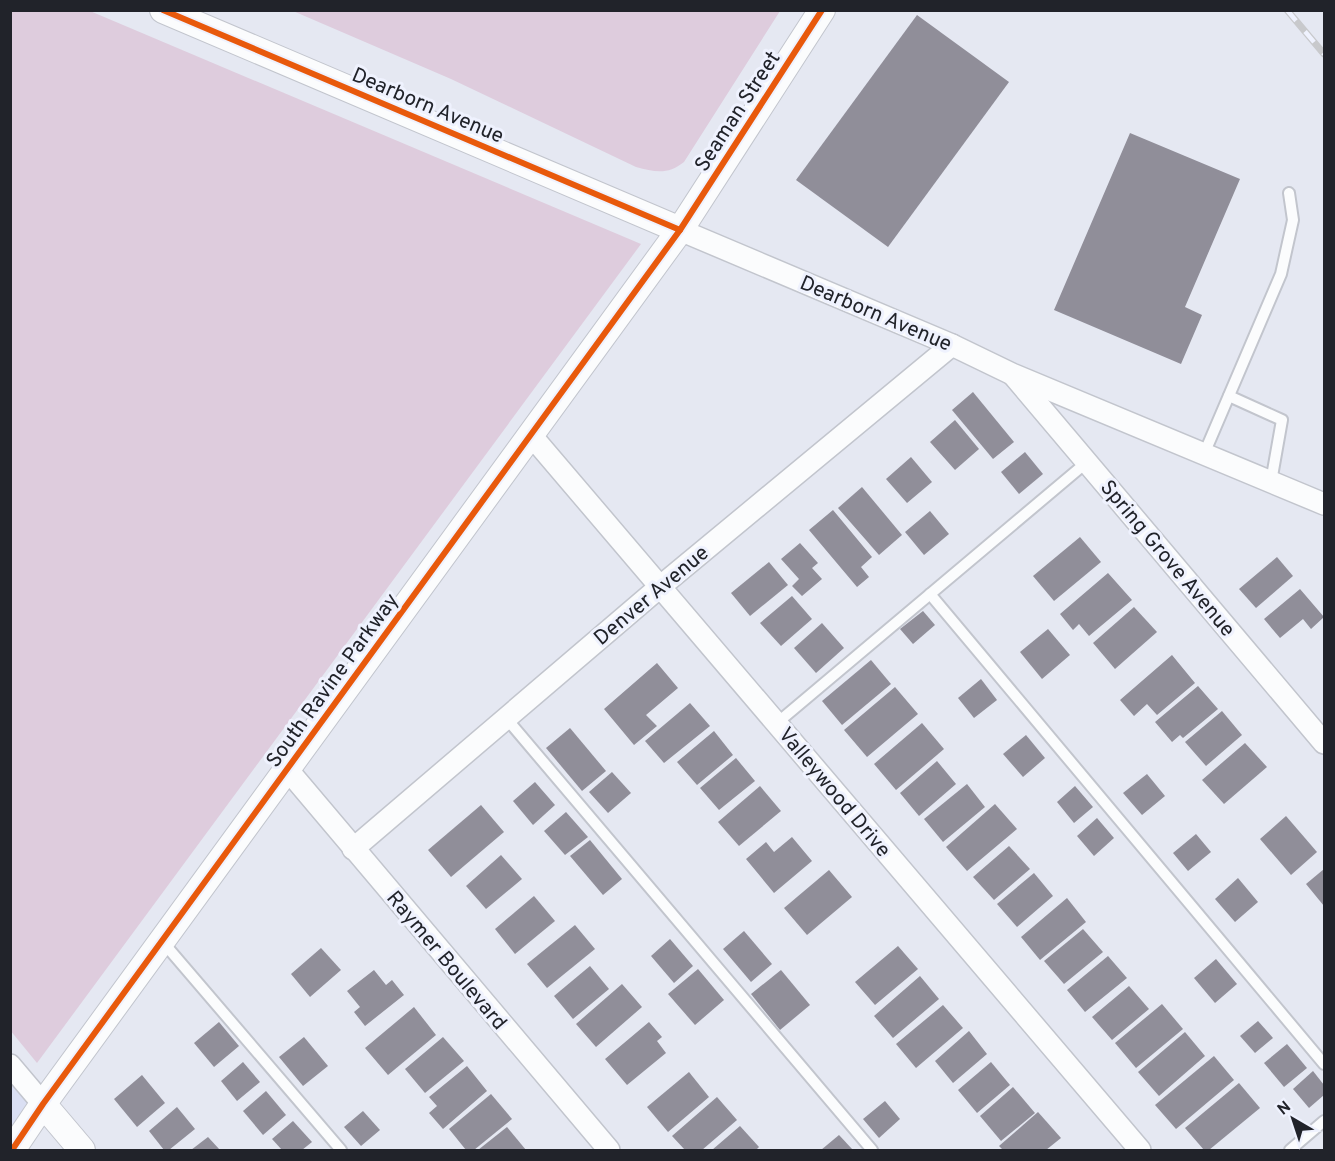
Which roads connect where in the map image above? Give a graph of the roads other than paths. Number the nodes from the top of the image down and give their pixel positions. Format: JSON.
{"nodes":[{"id":1,"x":163,"y":10,"type":"edge"},
{"id":2,"x":822,"y":10,"type":"edge"},
{"id":3,"x":1288,"y":194,"type":"dead end"},
{"id":4,"x":680,"y":230,"type":"junction"},
{"id":5,"x":952,"y":345,"type":"junction"},
{"id":6,"x":1012,"y":374,"type":"junction"},
{"id":7,"x":1228,"y":396,"type":"junction"},
{"id":8,"x":530,"y":434,"type":"junction"},
{"id":9,"x":1204,"y":454,"type":"junction"},
{"id":10,"x":1087,"y":462,"type":"junction"},
{"id":11,"x":1271,"y":482,"type":"junction"},
{"id":12,"x":1324,"y":504,"type":"edge"},
{"id":13,"x":660,"y":586,"type":"junction"},
{"id":14,"x":930,"y":594,"type":"junction"},
{"id":15,"x":506,"y":718,"type":"junction"},
{"id":16,"x":777,"y":723,"type":"junction"},
{"id":17,"x":1324,"y":743,"type":"edge"},
{"id":18,"x":287,"y":769,"type":"junction"},
{"id":19,"x":353,"y":849,"type":"junction"},
{"id":20,"x":162,"y":941,"type":"junction"},
{"id":21,"x":1324,"y":1064,"type":"edge"},
{"id":22,"x":10,"y":1065,"type":"edge"},
{"id":23,"x":43,"y":1104,"type":"junction"},
{"id":24,"x":1324,"y":1121,"type":"edge"},
{"id":25,"x":12,"y":1150,"type":"edge"},
{"id":26,"x":82,"y":1150,"type":"edge"},
{"id":27,"x":341,"y":1150,"type":"edge"},
{"id":28,"x":609,"y":1150,"type":"edge"},
{"id":29,"x":872,"y":1150,"type":"edge"},
{"id":30,"x":1140,"y":1150,"type":"edge"},
{"id":31,"x":1290,"y":1150,"type":"edge"}],
"edges":[{"from":1,"to":4,"type":"street","name":"Dearborn Avenue"},
{"from":2,"to":4,"type":"street","name":"Seaman Street"},
{"from":3,"to":7,"type":"lane"},
{"from":4,"to":5,"type":"street","name":"Dearborn Avenue"},
{"from":4,"to":8,"type":"street","name":"South Ravine Parkway"},
{"from":5,"to":6,"type":"street","name":"Dearborn Avenue"},
{"from":5,"to":13,"type":"street","name":"Denver Avenue"},
{"from":6,"to":9,"type":"street","name":"Dearborn Avenue"},
{"from":6,"to":10,"type":"street","name":"Spring Grove Avenue"},
{"from":7,"to":9,"type":"lane"},
{"from":7,"to":11,"type":"lane"},
{"from":8,"to":13,"type":"street","name":"Valleywood Drive"},
{"from":8,"to":18,"type":"street","name":"South Ravine Parkway"},
{"from":9,"to":11,"type":"street","name":"Dearborn Avenue"},
{"from":10,"to":14,"type":"lane"},
{"from":10,"to":17,"type":"street","name":"Spring Grove Avenue"},
{"from":11,"to":12,"type":"street","name":"Dearborn Avenue"},
{"from":13,"to":15,"type":"street","name":"Denver Avenue"},
{"from":13,"to":16,"type":"street","name":"Valleywood Drive"},
{"from":14,"to":16,"type":"lane"},
{"from":14,"to":21,"type":"lane"},
{"from":15,"to":19,"type":"street","name":"Denver Avenue"},
{"from":15,"to":29,"type":"lane"},
{"from":16,"to":30,"type":"street","name":"Valleywood Drive"},
{"from":18,"to":19,"type":"street","name":"Raymer Boulevard"},
{"from":18,"to":20,"type":"street","name":"South Ravine Parkway"},
{"from":19,"to":28,"type":"street","name":"Raymer Boulevard"},
{"from":20,"to":23,"type":"street","name":"South Ravine Parkway"},
{"from":20,"to":27,"type":"lane"},
{"from":22,"to":23,"type":"street"},
{"from":23,"to":25,"type":"street","name":"South Ravine Parkway"},
{"from":23,"to":26,"type":"street"},
{"from":24,"to":31,"type":"lane"}]}
